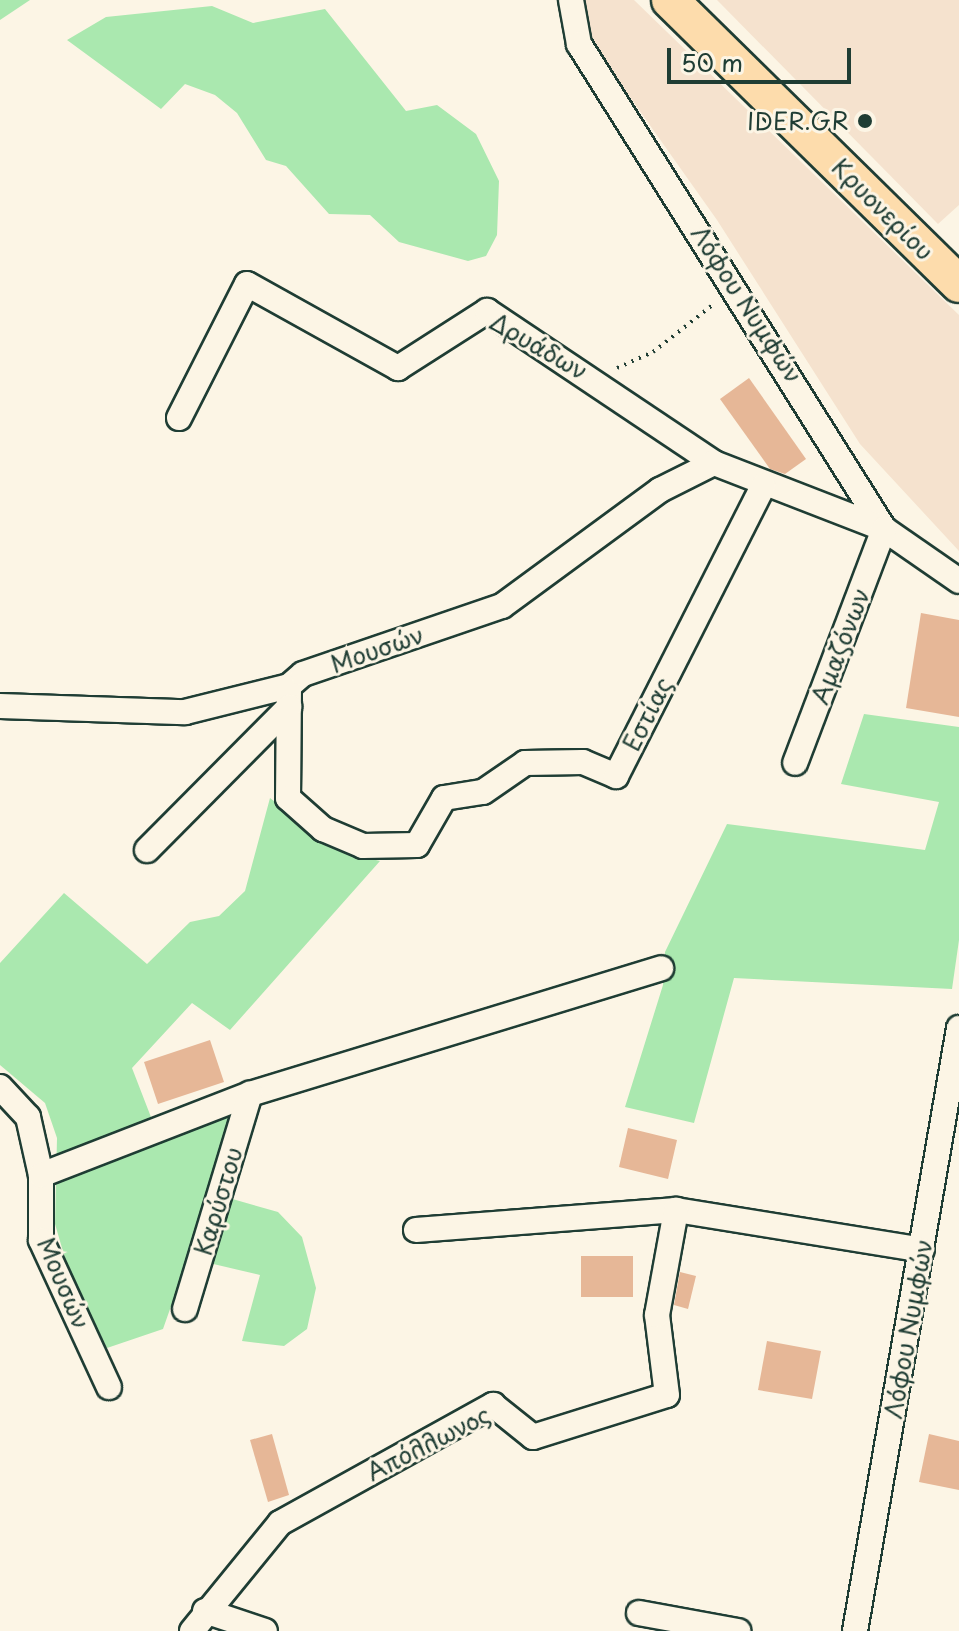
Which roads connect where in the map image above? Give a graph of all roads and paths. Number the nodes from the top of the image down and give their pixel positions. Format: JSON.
{"nodes":[{"id":1,"x":571,"y":0,"type":"edge"},
{"id":2,"x":670,"y":0,"type":"edge"},
{"id":3,"x":733,"y":283,"type":"junction"},
{"id":4,"x":959,"y":284,"type":"edge"},
{"id":5,"x":595,"y":379,"type":"junction"},
{"id":6,"x":179,"y":418,"type":"dead end"},
{"id":7,"x":714,"y":463,"type":"junction"},
{"id":8,"x":763,"y":486,"type":"junction"},
{"id":9,"x":884,"y":529,"type":"junction"},
{"id":10,"x":959,"y":581,"type":"edge"},
{"id":11,"x":289,"y":696,"type":"junction"},
{"id":12,"x":0,"y":706,"type":"edge"},
{"id":13,"x":795,"y":763,"type":"dead end"},
{"id":14,"x":147,"y":850,"type":"dead end"},
{"id":15,"x":661,"y":968,"type":"dead end"},
{"id":16,"x":959,"y":1028,"type":"edge"},
{"id":17,"x":0,"y":1087,"type":"edge"},
{"id":18,"x":250,"y":1094,"type":"junction"},
{"id":19,"x":41,"y":1175,"type":"junction"},
{"id":20,"x":676,"y":1210,"type":"junction"},
{"id":21,"x":416,"y":1230,"type":"dead end"},
{"id":22,"x":922,"y":1250,"type":"junction"},
{"id":23,"x":185,"y":1309,"type":"dead end"},
{"id":24,"x":109,"y":1387,"type":"dead end"},
{"id":25,"x":639,"y":1613,"type":"dead end"},
{"id":26,"x":198,"y":1621,"type":"edge"},
{"id":27,"x":265,"y":1631,"type":"edge"},
{"id":28,"x":738,"y":1631,"type":"edge"},
{"id":29,"x":855,"y":1631,"type":"edge"}],
"edges":[{"from":1,"to":3,"type":"street","name":"Λόφου Νυμφών"},
{"from":2,"to":4,"type":"main road","name":"Κρυονερίου"},
{"from":3,"to":5,"type":"path"},
{"from":3,"to":9,"type":"street","name":"Λόφου Νυμφών"},
{"from":5,"to":6,"type":"street","name":"Δρυάδων"},
{"from":5,"to":7,"type":"street","name":"Δρυάδων"},
{"from":7,"to":8,"type":"street","name":"Δρυάδων"},
{"from":7,"to":11,"type":"street","name":"Μουσών"},
{"from":8,"to":9,"type":"street","name":"Δρυάδων"},
{"from":8,"to":11,"type":"street","name":"Εστίας"},
{"from":9,"to":10,"type":"street","name":"Λόφου Νυμφών"},
{"from":9,"to":13,"type":"street","name":"Αμαζόνων"},
{"from":11,"to":12,"type":"street","name":"Μουσών"},
{"from":11,"to":14,"type":"street"},
{"from":15,"to":18,"type":"street"},
{"from":16,"to":22,"type":"street","name":"Λόφου Νυμφών"},
{"from":17,"to":19,"type":"street","name":"Μουσών"},
{"from":18,"to":19,"type":"street"},
{"from":18,"to":23,"type":"street","name":"Καρύστου"},
{"from":19,"to":24,"type":"street","name":"Μουσών"},
{"from":20,"to":21,"type":"street"},
{"from":20,"to":22,"type":"street"},
{"from":20,"to":26,"type":"street","name":"Απόλλωνος"},
{"from":22,"to":29,"type":"street","name":"Λόφου Νυμφών"},
{"from":25,"to":28,"type":"street"},
{"from":26,"to":27,"type":"street"}]}
